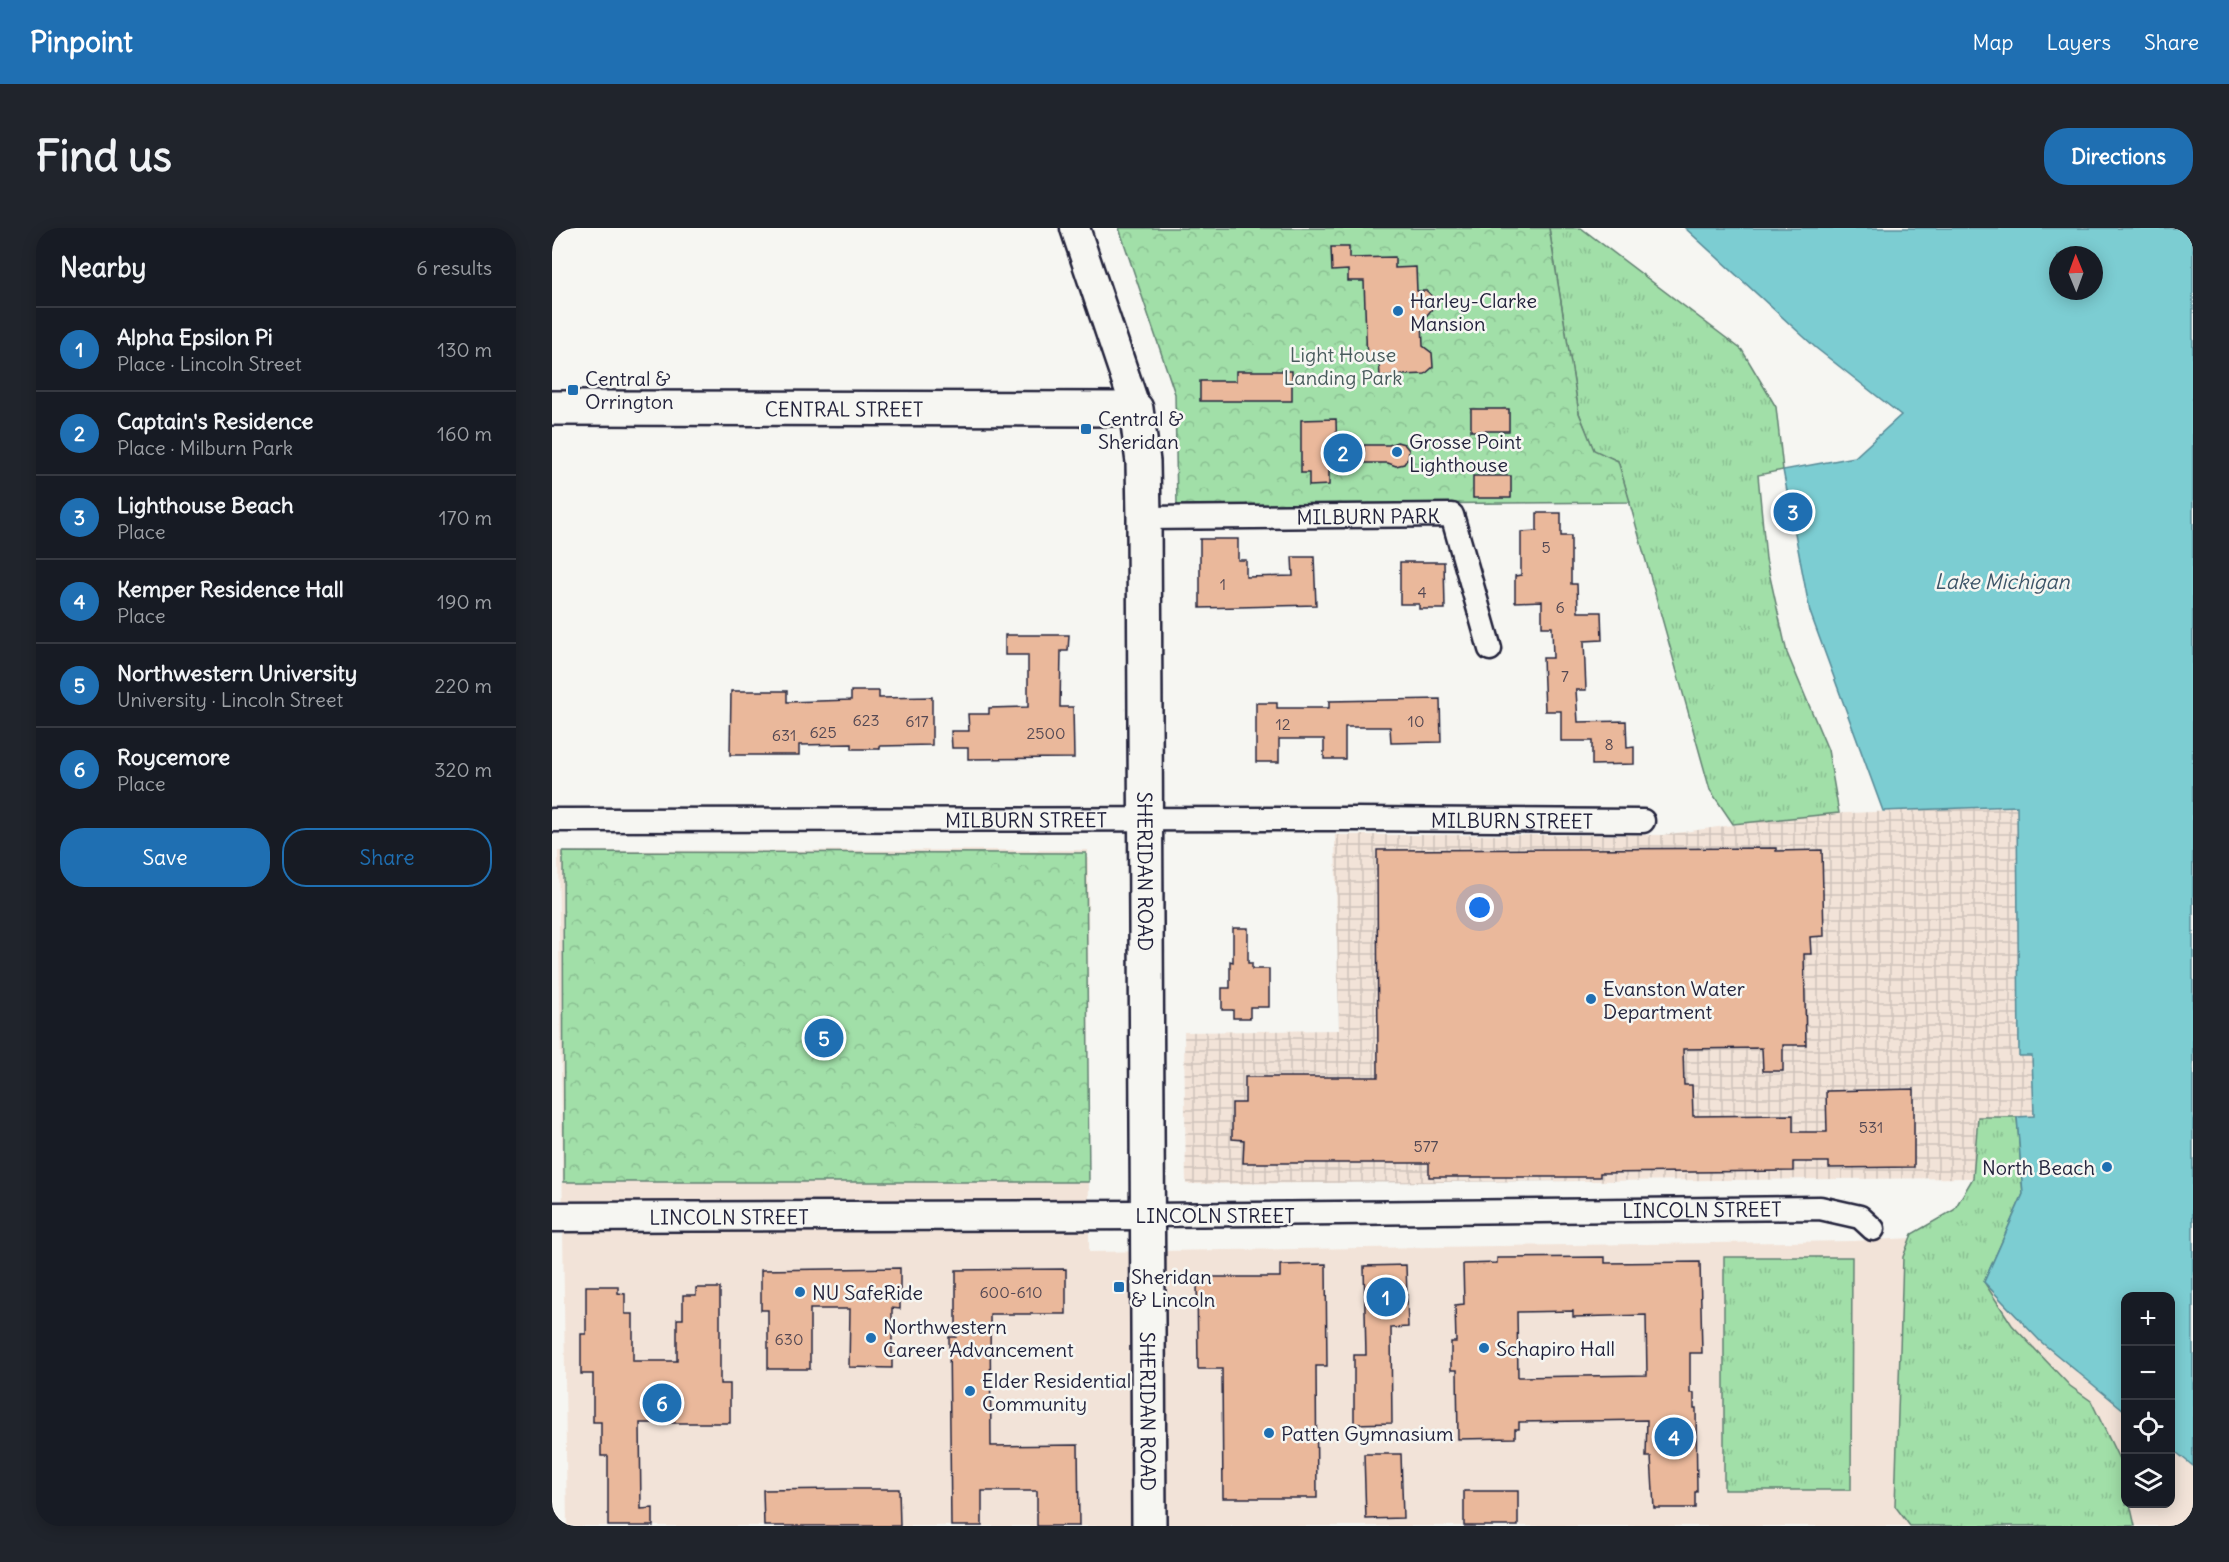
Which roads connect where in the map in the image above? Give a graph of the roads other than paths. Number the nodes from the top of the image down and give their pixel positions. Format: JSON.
{"nodes":[{"id":1,"x":1075,"y":228,"type":"edge"},
{"id":2,"x":552,"y":408,"type":"edge"},
{"id":3,"x":1136,"y":409,"type":"junction"},
{"id":4,"x":1144,"y":518,"type":"junction"},
{"id":5,"x":1490,"y":650,"type":"dead end"},
{"id":6,"x":1146,"y":819,"type":"junction"},
{"id":7,"x":552,"y":820,"type":"edge"},
{"id":8,"x":1642,"y":821,"type":"dead end"},
{"id":9,"x":1148,"y":1215,"type":"junction"},
{"id":10,"x":552,"y":1217,"type":"edge"},
{"id":11,"x":1873,"y":1229,"type":"dead end"},
{"id":12,"x":1149,"y":1526,"type":"edge"}],
"edges":[{"from":1,"to":3,"type":"street","name":"SHERIDAN ROAD"},
{"from":2,"to":3,"type":"main road","name":"CENTRAL STREET"},
{"from":3,"to":4,"type":"main road","name":"SHERIDAN ROAD"},
{"from":4,"to":5,"type":"street","name":"MILBURN PARK"},
{"from":4,"to":6,"type":"main road","name":"SHERIDAN ROAD"},
{"from":6,"to":7,"type":"street","name":"MILBURN STREET"},
{"from":6,"to":8,"type":"street","name":"MILBURN STREET"},
{"from":6,"to":9,"type":"main road","name":"SHERIDAN ROAD"},
{"from":9,"to":10,"type":"street","name":"LINCOLN STREET"},
{"from":9,"to":11,"type":"street","name":"LINCOLN STREET"},
{"from":9,"to":12,"type":"main road","name":"SHERIDAN ROAD"}]}
